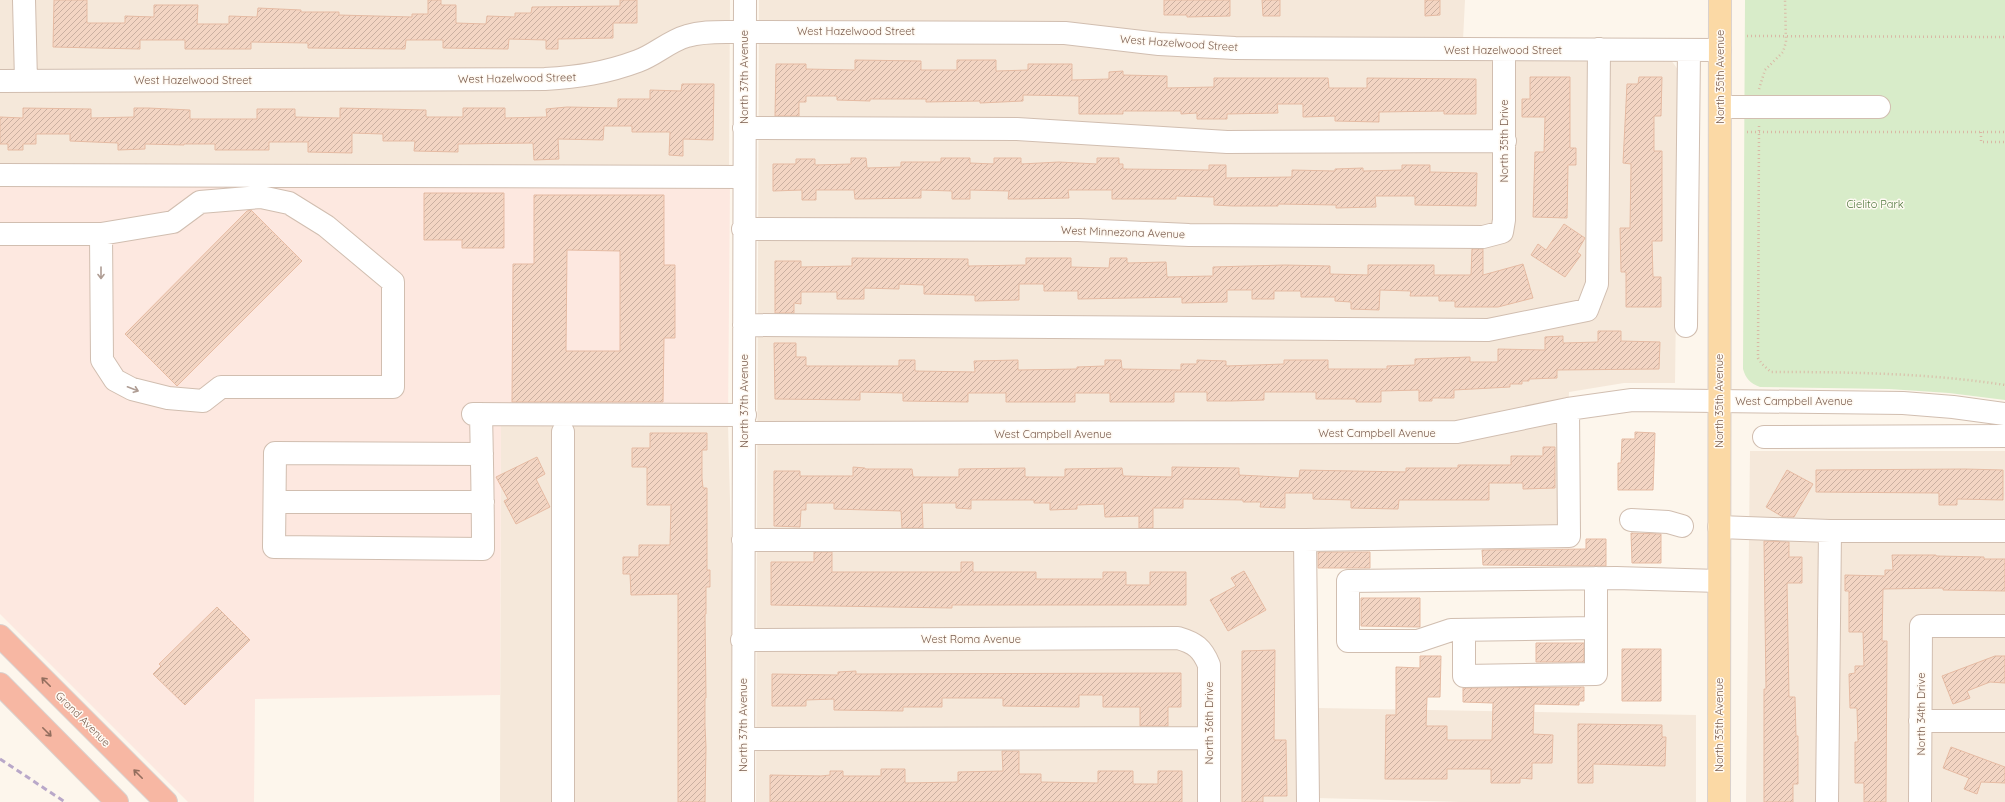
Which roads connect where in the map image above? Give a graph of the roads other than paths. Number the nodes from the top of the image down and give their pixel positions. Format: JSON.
{"nodes":[{"id":1,"x":24,"y":0,"type":"edge"},
{"id":2,"x":745,"y":0,"type":"edge"},
{"id":3,"x":1720,"y":0,"type":"edge"},
{"id":4,"x":745,"y":32,"type":"junction"},
{"id":5,"x":1504,"y":50,"type":"junction"},
{"id":6,"x":1599,"y":50,"type":"junction"},
{"id":7,"x":1689,"y":50,"type":"junction"},
{"id":8,"x":1720,"y":50,"type":"junction"},
{"id":9,"x":0,"y":81,"type":"edge"},
{"id":10,"x":26,"y":81,"type":"junction"},
{"id":11,"x":1720,"y":107,"type":"junction"},
{"id":12,"x":1879,"y":107,"type":"dead end"},
{"id":13,"x":744,"y":128,"type":"junction"},
{"id":14,"x":1505,"y":141,"type":"junction"},
{"id":15,"x":0,"y":175,"type":"edge"},
{"id":16,"x":744,"y":177,"type":"junction"},
{"id":17,"x":743,"y":230,"type":"junction"},
{"id":18,"x":1502,"y":232,"type":"joint"},
{"id":19,"x":0,"y":234,"type":"edge"},
{"id":20,"x":101,"y":234,"type":"junction"},
{"id":21,"x":744,"y":325,"type":"junction"},
{"id":22,"x":1686,"y":326,"type":"dead end"},
{"id":23,"x":1719,"y":401,"type":"junction"},
{"id":24,"x":1568,"y":409,"type":"junction"},
{"id":25,"x":2005,"y":414,"type":"edge"},
{"id":26,"x":745,"y":424,"type":"junction"},
{"id":27,"x":563,"y":432,"type":"dead end"},
{"id":28,"x":2005,"y":436,"type":"edge"},
{"id":29,"x":1764,"y":437,"type":"dead end"},
{"id":30,"x":482,"y":454,"type":"junction"},
{"id":31,"x":275,"y":502,"type":"junction"},
{"id":32,"x":483,"y":502,"type":"junction"},
{"id":33,"x":1631,"y":520,"type":"dead end"},
{"id":34,"x":1682,"y":526,"type":"dead end"},
{"id":35,"x":1719,"y":527,"type":"junction"},
{"id":36,"x":1830,"y":531,"type":"junction"},
{"id":37,"x":2005,"y":531,"type":"edge"},
{"id":38,"x":742,"y":540,"type":"junction"},
{"id":39,"x":1305,"y":540,"type":"junction"},
{"id":40,"x":1596,"y":578,"type":"junction"},
{"id":41,"x":1719,"y":581,"type":"junction"},
{"id":42,"x":2005,"y":626,"type":"edge"},
{"id":43,"x":1596,"y":628,"type":"junction"},
{"id":44,"x":1464,"y":630,"type":"junction"},
{"id":45,"x":0,"y":636,"type":"edge"},
{"id":46,"x":742,"y":640,"type":"junction"},
{"id":47,"x":1199,"y":646,"type":"joint"},
{"id":48,"x":0,"y":684,"type":"edge"},
{"id":49,"x":1920,"y":721,"type":"junction"},
{"id":50,"x":2005,"y":721,"type":"edge"},
{"id":51,"x":1209,"y":738,"type":"junction"},
{"id":52,"x":743,"y":739,"type":"junction"},
{"id":53,"x":117,"y":802,"type":"edge"},
{"id":54,"x":166,"y":802,"type":"edge"},
{"id":55,"x":563,"y":802,"type":"edge"},
{"id":56,"x":743,"y":802,"type":"edge"},
{"id":57,"x":1209,"y":802,"type":"edge"},
{"id":58,"x":1308,"y":802,"type":"edge"},
{"id":59,"x":1719,"y":802,"type":"edge"},
{"id":60,"x":1827,"y":802,"type":"edge"},
{"id":61,"x":1920,"y":802,"type":"edge"}],
"edges":[{"from":1,"to":10,"type":"street"},
{"from":2,"to":4,"type":"street","name":"North 37th Avenue"},
{"from":3,"to":8,"type":"main road","name":"North 35th Avenue"},
{"from":4,"to":5,"type":"street","name":"West Hazelwood Street"},
{"from":4,"to":10,"type":"street","name":"West Hazelwood Street"},
{"from":4,"to":13,"type":"street","name":"North 37th Avenue"},
{"from":5,"to":6,"type":"street","name":"West Hazelwood Street"},
{"from":5,"to":14,"type":"street","name":"North 35th Drive"},
{"from":6,"to":7,"type":"street","name":"West Hazelwood Street"},
{"from":6,"to":21,"type":"street"},
{"from":7,"to":8,"type":"street","name":"West Hazelwood Street"},
{"from":7,"to":22,"type":"street"},
{"from":8,"to":11,"type":"main road","name":"North 35th Avenue"},
{"from":9,"to":10,"type":"street","name":"West Hazelwood Street"},
{"from":11,"to":12,"type":"street"},
{"from":11,"to":23,"type":"main road","name":"North 35th Avenue"},
{"from":13,"to":14,"type":"street"},
{"from":13,"to":16,"type":"street","name":"North 37th Avenue"},
{"from":14,"to":18,"type":"street","name":"North 35th Drive"},
{"from":15,"to":16,"type":"street"},
{"from":16,"to":17,"type":"street","name":"North 37th Avenue"},
{"from":17,"to":18,"type":"street","name":"West Minnezona Avenue"},
{"from":17,"to":21,"type":"street","name":"North 37th Avenue"},
{"from":19,"to":20,"type":"street"},
{"from":20,"to":20,"type":"street","one_way":true},
{"from":21,"to":26,"type":"street","name":"North 37th Avenue"},
{"from":23,"to":24,"type":"street","name":"West Campbell Avenue"},
{"from":23,"to":25,"type":"street","name":"West Campbell Avenue"},
{"from":23,"to":35,"type":"main road","name":"North 35th Avenue"},
{"from":24,"to":26,"type":"street","name":"West Campbell Avenue"},
{"from":24,"to":39,"type":"street"},
{"from":26,"to":30,"type":"street","name":"West Campbell Avenue"},
{"from":26,"to":38,"type":"street","name":"North 37th Avenue"},
{"from":27,"to":55,"type":"street"},
{"from":28,"to":29,"type":"street"},
{"from":30,"to":31,"type":"street"},
{"from":30,"to":32,"type":"street"},
{"from":31,"to":32,"type":"street"},
{"from":31,"to":32,"type":"street"},
{"from":33,"to":34,"type":"street"},
{"from":35,"to":36,"type":"street"},
{"from":35,"to":41,"type":"main road","name":"North 35th Avenue"},
{"from":36,"to":37,"type":"street"},
{"from":36,"to":60,"type":"street"},
{"from":38,"to":39,"type":"street"},
{"from":38,"to":46,"type":"street","name":"North 37th Avenue"},
{"from":39,"to":58,"type":"street"},
{"from":40,"to":41,"type":"street"},
{"from":40,"to":43,"type":"street"},
{"from":40,"to":44,"type":"street"},
{"from":41,"to":59,"type":"main road","name":"North 35th Avenue"},
{"from":42,"to":49,"type":"street","name":"North 34th Drive"},
{"from":43,"to":44,"type":"street"},
{"from":43,"to":44,"type":"street"},
{"from":54,"to":45,"type":"highway","name":"Grand Avenue","one_way":true},
{"from":46,"to":47,"type":"street","name":"West Roma Avenue"},
{"from":46,"to":52,"type":"street","name":"North 37th Avenue"},
{"from":47,"to":51,"type":"street","name":"North 36th Drive"},
{"from":48,"to":53,"type":"highway","one_way":true},
{"from":49,"to":50,"type":"street"},
{"from":49,"to":61,"type":"street","name":"North 34th Drive"},
{"from":51,"to":52,"type":"street"},
{"from":51,"to":57,"type":"street","name":"North 36th Drive"},
{"from":52,"to":56,"type":"street","name":"North 37th Avenue"}]}
